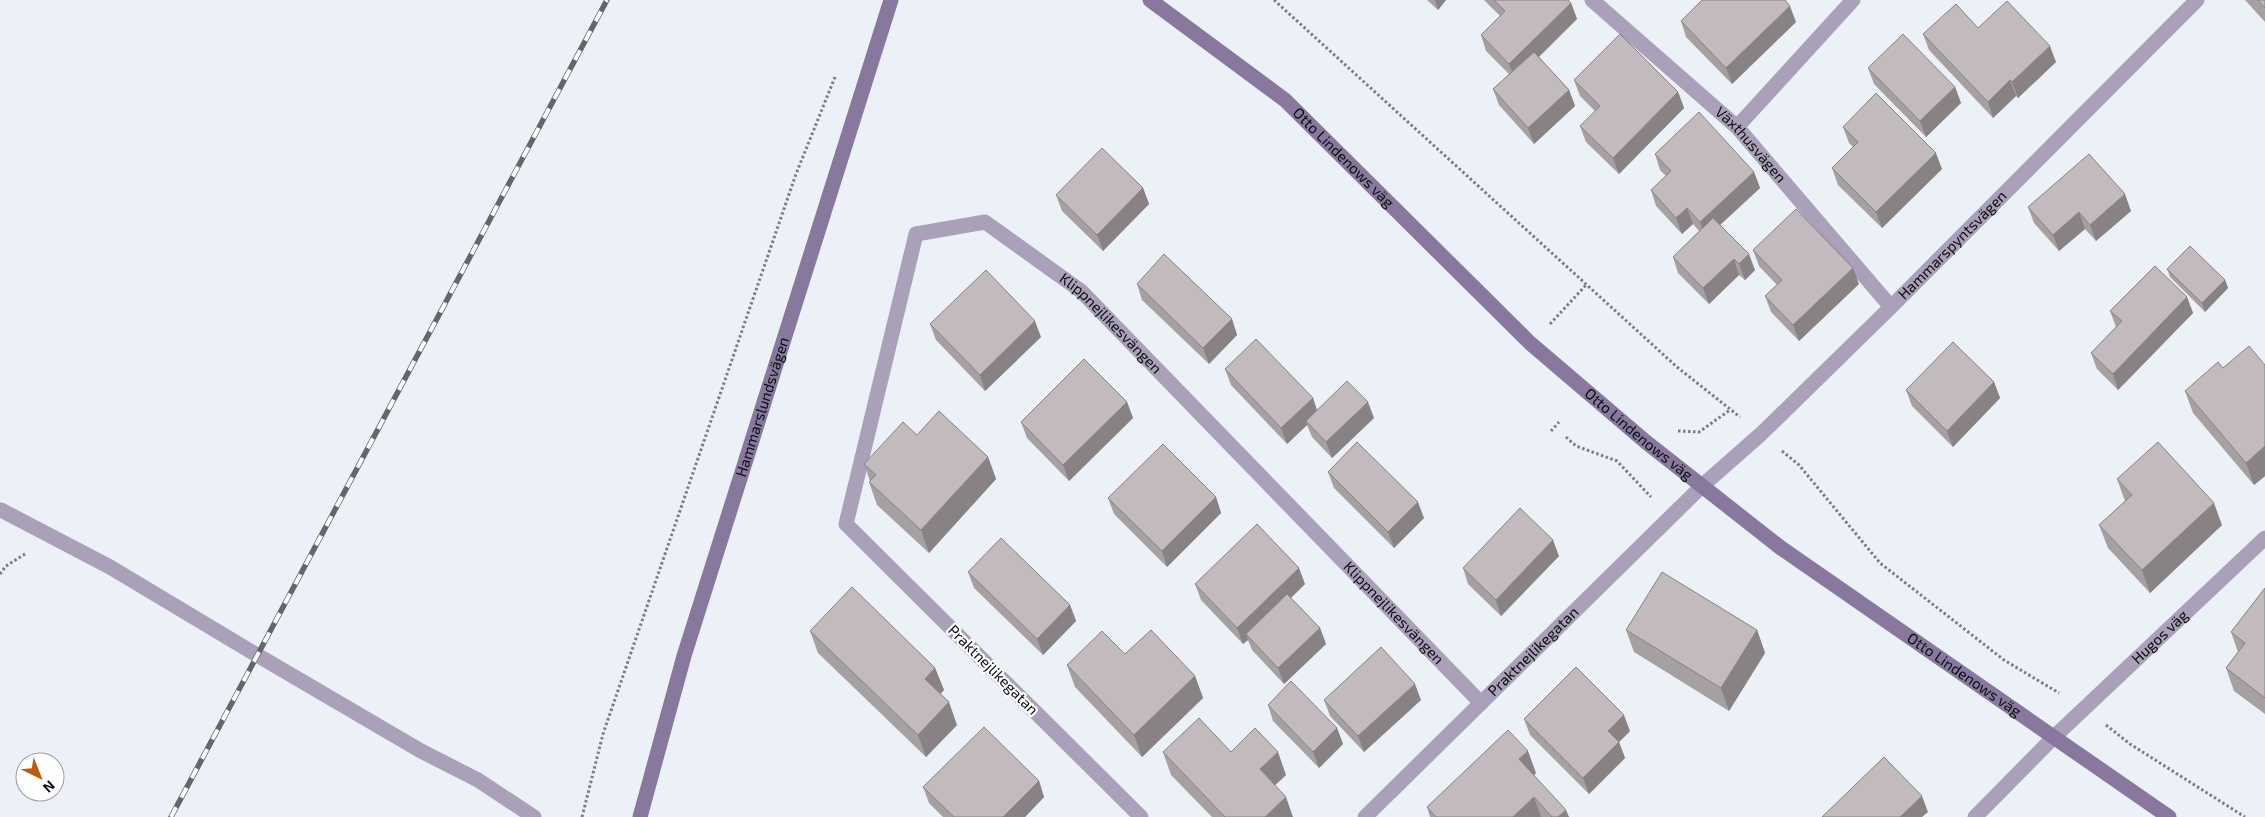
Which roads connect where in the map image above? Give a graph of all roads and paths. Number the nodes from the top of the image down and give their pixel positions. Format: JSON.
{"nodes":[{"id":1,"x":891,"y":0,"type":"edge"},
{"id":2,"x":1150,"y":0,"type":"edge"},
{"id":3,"x":1592,"y":0,"type":"edge"},
{"id":4,"x":1853,"y":0,"type":"edge"},
{"id":5,"x":2197,"y":0,"type":"edge"},
{"id":6,"x":836,"y":73,"type":"dead end"},
{"id":7,"x":1737,"y":127,"type":"junction"},
{"id":8,"x":1587,"y":284,"type":"dead end"},
{"id":9,"x":1891,"y":307,"type":"junction"},
{"id":10,"x":1553,"y":320,"type":"dead end"},
{"id":11,"x":1730,"y":410,"type":"dead end"},
{"id":12,"x":1559,"y":422,"type":"dead end"},
{"id":13,"x":1551,"y":431,"type":"dead end"},
{"id":14,"x":1673,"y":431,"type":"dead end"},
{"id":15,"x":1566,"y":437,"type":"dead end"},
{"id":16,"x":1703,"y":485,"type":"junction"},
{"id":17,"x":1,"y":510,"type":"edge"},
{"id":18,"x":1671,"y":517,"type":"junction"},
{"id":19,"x":846,"y":524,"type":"joint"},
{"id":20,"x":2265,"y":538,"type":"edge"},
{"id":21,"x":1481,"y":703,"type":"junction"},
{"id":22,"x":2054,"y":737,"type":"junction"},
{"id":23,"x":534,"y":817,"type":"edge"},
{"id":24,"x":582,"y":817,"type":"edge"},
{"id":25,"x":640,"y":817,"type":"edge"},
{"id":26,"x":1141,"y":817,"type":"edge"},
{"id":27,"x":1365,"y":817,"type":"edge"},
{"id":28,"x":1975,"y":817,"type":"edge"},
{"id":29,"x":2169,"y":817,"type":"edge"}],
"edges":[{"from":1,"to":25,"type":"street","name":"Hammarslundsvägen"},
{"from":2,"to":16,"type":"street","name":"Otto Lindenows väg"},
{"from":3,"to":7,"type":"street","name":"Växthusvägen"},
{"from":4,"to":7,"type":"street"},
{"from":5,"to":9,"type":"street","name":"Hammarspyntsvägen"},
{"from":6,"to":24,"type":"path"},
{"from":7,"to":9,"type":"street","name":"Växthusvägen"},
{"from":8,"to":10,"type":"path"},
{"from":9,"to":16,"type":"street","name":"Hammarspyntsvägen"},
{"from":11,"to":14,"type":"path"},
{"from":12,"to":13,"type":"path"},
{"from":15,"to":18,"type":"path"},
{"from":16,"to":18,"type":"street","name":"Praktnejlikegatan"},
{"from":16,"to":22,"type":"street","name":"Otto Lindenows väg"},
{"from":17,"to":23,"type":"street"},
{"from":18,"to":21,"type":"street","name":"Praktnejlikegatan"},
{"from":19,"to":21,"type":"street","name":"Klippnejlikesvängen"},
{"from":19,"to":26,"type":"street","name":"Praktnejlikegatan"},
{"from":20,"to":22,"type":"street","name":"Hugos väg"},
{"from":21,"to":27,"type":"street","name":"Praktnejlikegatan"},
{"from":22,"to":28,"type":"street","name":"Hugos väg"},
{"from":22,"to":29,"type":"street","name":"Otto Lindenows väg"}]}
